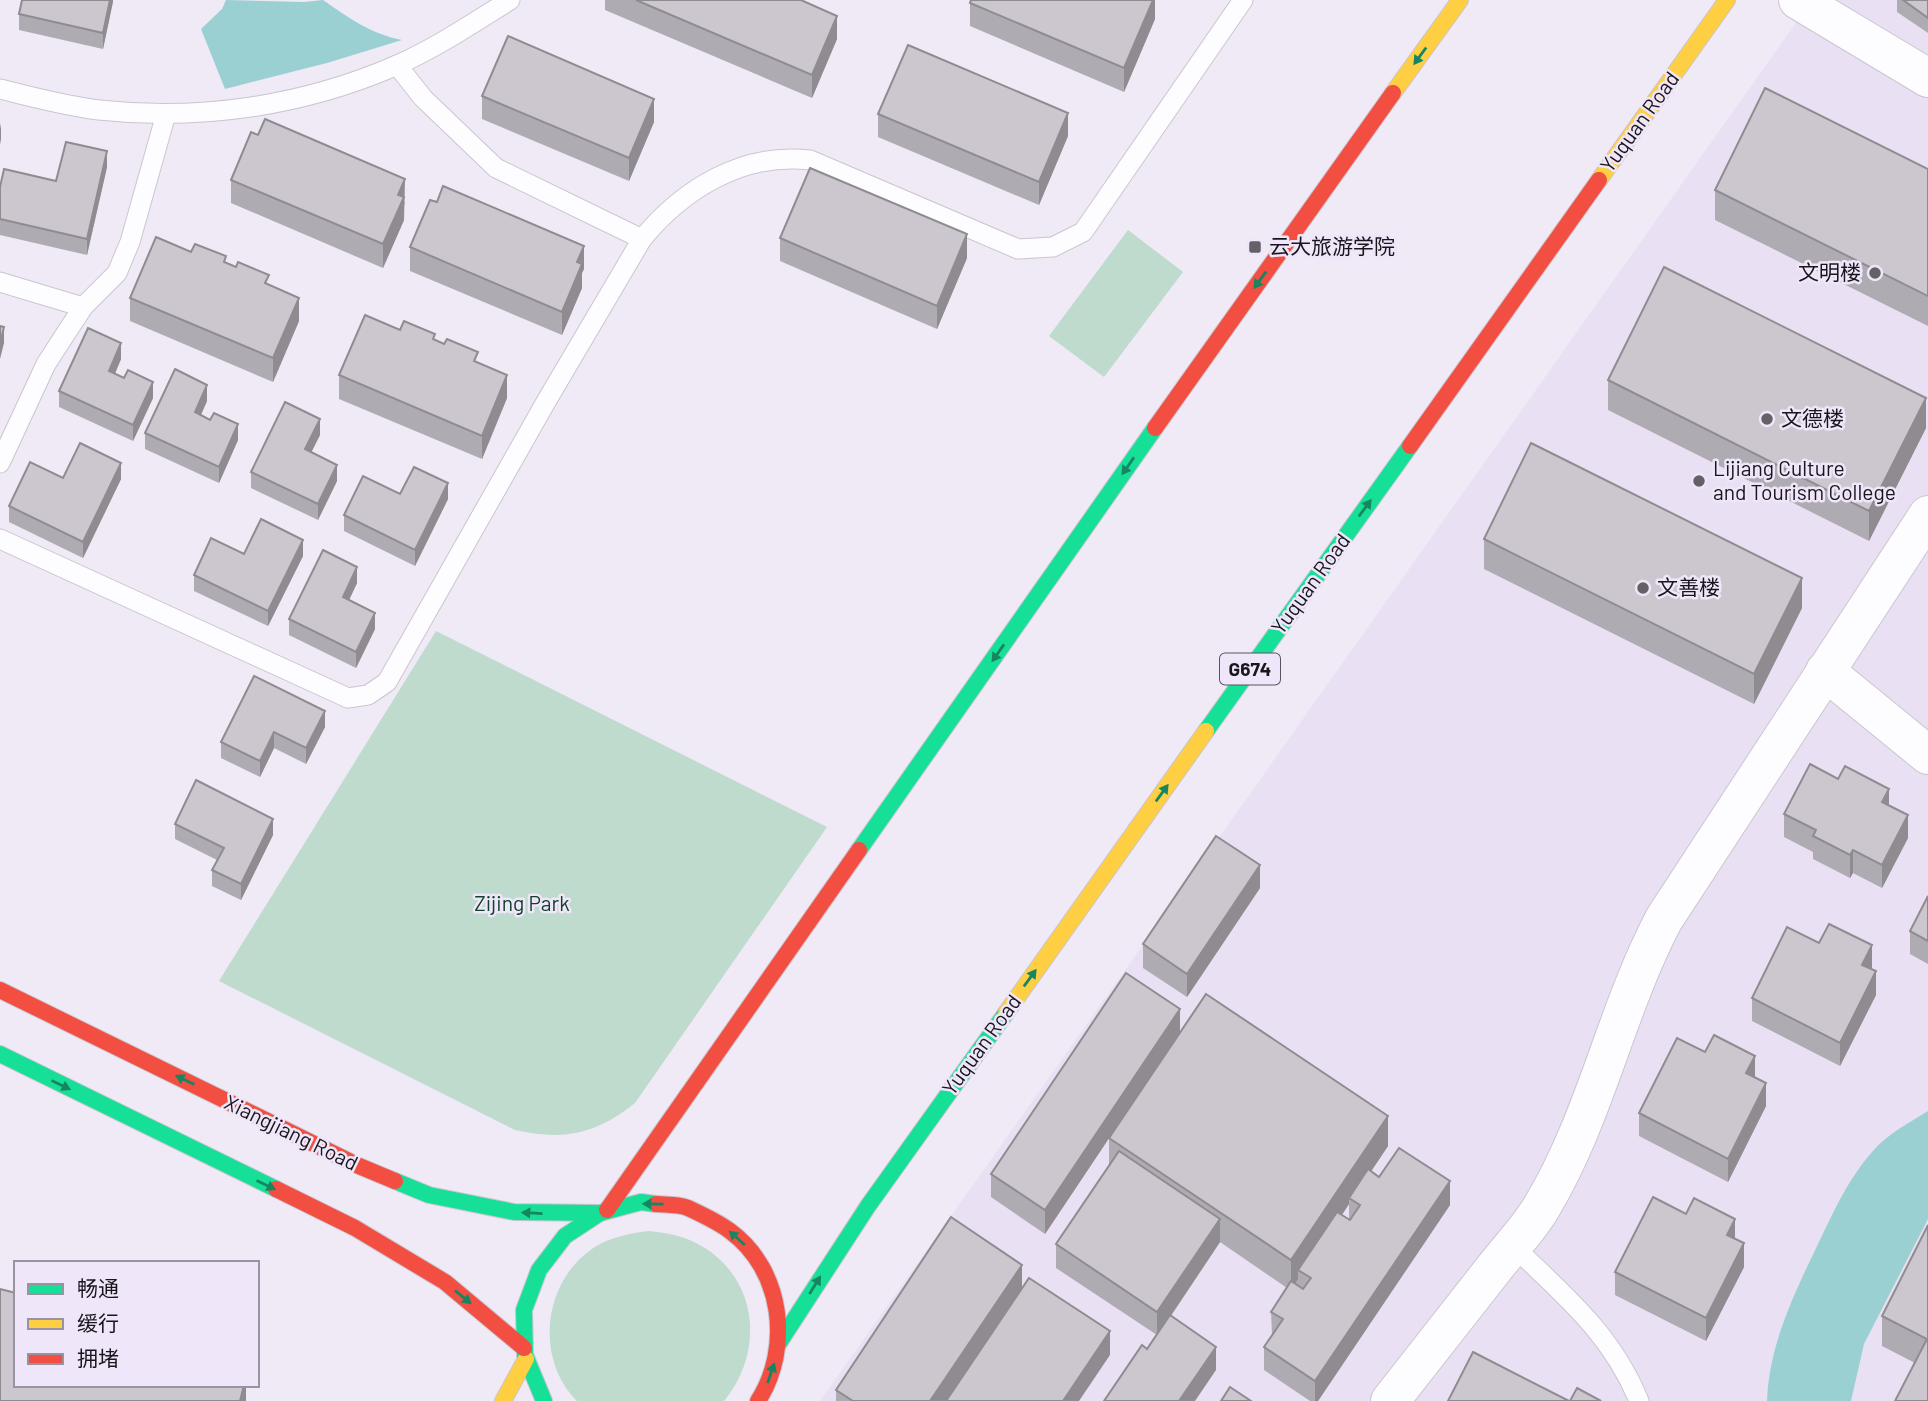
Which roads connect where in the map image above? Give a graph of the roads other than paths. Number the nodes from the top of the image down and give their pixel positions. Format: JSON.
{"nodes":[{"id":1,"x":510,"y":0,"type":"edge"},
{"id":2,"x":1243,"y":0,"type":"edge"},
{"id":3,"x":1460,"y":0,"type":"edge"},
{"id":4,"x":1727,"y":0,"type":"edge"},
{"id":5,"x":1798,"y":0,"type":"edge"},
{"id":6,"x":397,"y":65,"type":"junction"},
{"id":7,"x":1928,"y":78,"type":"edge"},
{"id":8,"x":0,"y":89,"type":"edge"},
{"id":9,"x":166,"y":114,"type":"junction"},
{"id":10,"x":642,"y":239,"type":"junction"},
{"id":11,"x":0,"y":282,"type":"edge"},
{"id":12,"x":83,"y":307,"type":"junction"},
{"id":13,"x":0,"y":463,"type":"edge"},
{"id":14,"x":1928,"y":515,"type":"edge"},
{"id":15,"x":0,"y":540,"type":"edge"},
{"id":16,"x":1825,"y":671,"type":"junction"},
{"id":17,"x":1928,"y":755,"type":"edge"},
{"id":18,"x":0,"y":990,"type":"edge"},
{"id":19,"x":0,"y":1055,"type":"edge"},
{"id":20,"x":603,"y":1212,"type":"junction"},
{"id":21,"x":1512,"y":1245,"type":"junction"},
{"id":22,"x":779,"y":1343,"type":"junction"},
{"id":23,"x":525,"y":1354,"type":"junction"},
{"id":24,"x":503,"y":1401,"type":"edge"},
{"id":25,"x":544,"y":1401,"type":"edge"},
{"id":26,"x":758,"y":1401,"type":"edge"},
{"id":27,"x":1390,"y":1401,"type":"edge"},
{"id":28,"x":1639,"y":1401,"type":"edge"}],
"edges":[{"from":1,"to":6,"type":"lane"},
{"from":2,"to":10,"type":"lane"},
{"from":3,"to":20,"type":"main road","one_way":true},
{"from":22,"to":4,"type":"main road","name":"Yuquan Road","number":"G674","one_way":true},
{"from":5,"to":7,"type":"street"},
{"from":6,"to":9,"type":"lane"},
{"from":6,"to":10,"type":"lane"},
{"from":8,"to":9,"type":"lane"},
{"from":9,"to":12,"type":"lane"},
{"from":10,"to":15,"type":"lane"},
{"from":11,"to":12,"type":"lane"},
{"from":12,"to":13,"type":"lane"},
{"from":14,"to":16,"type":"street"},
{"from":16,"to":17,"type":"street"},
{"from":16,"to":21,"type":"street"},
{"from":20,"to":18,"type":"main road","name":"Xiangjiang Road","one_way":true},
{"from":19,"to":23,"type":"main road","one_way":true},
{"from":22,"to":20,"type":"main road","one_way":true},
{"from":20,"to":23,"type":"main road"},
{"from":21,"to":27,"type":"street"},
{"from":21,"to":28,"type":"lane"},
{"from":26,"to":22,"type":"main road","one_way":true},
{"from":23,"to":24,"type":"main road"},
{"from":23,"to":25,"type":"main road"}]}
